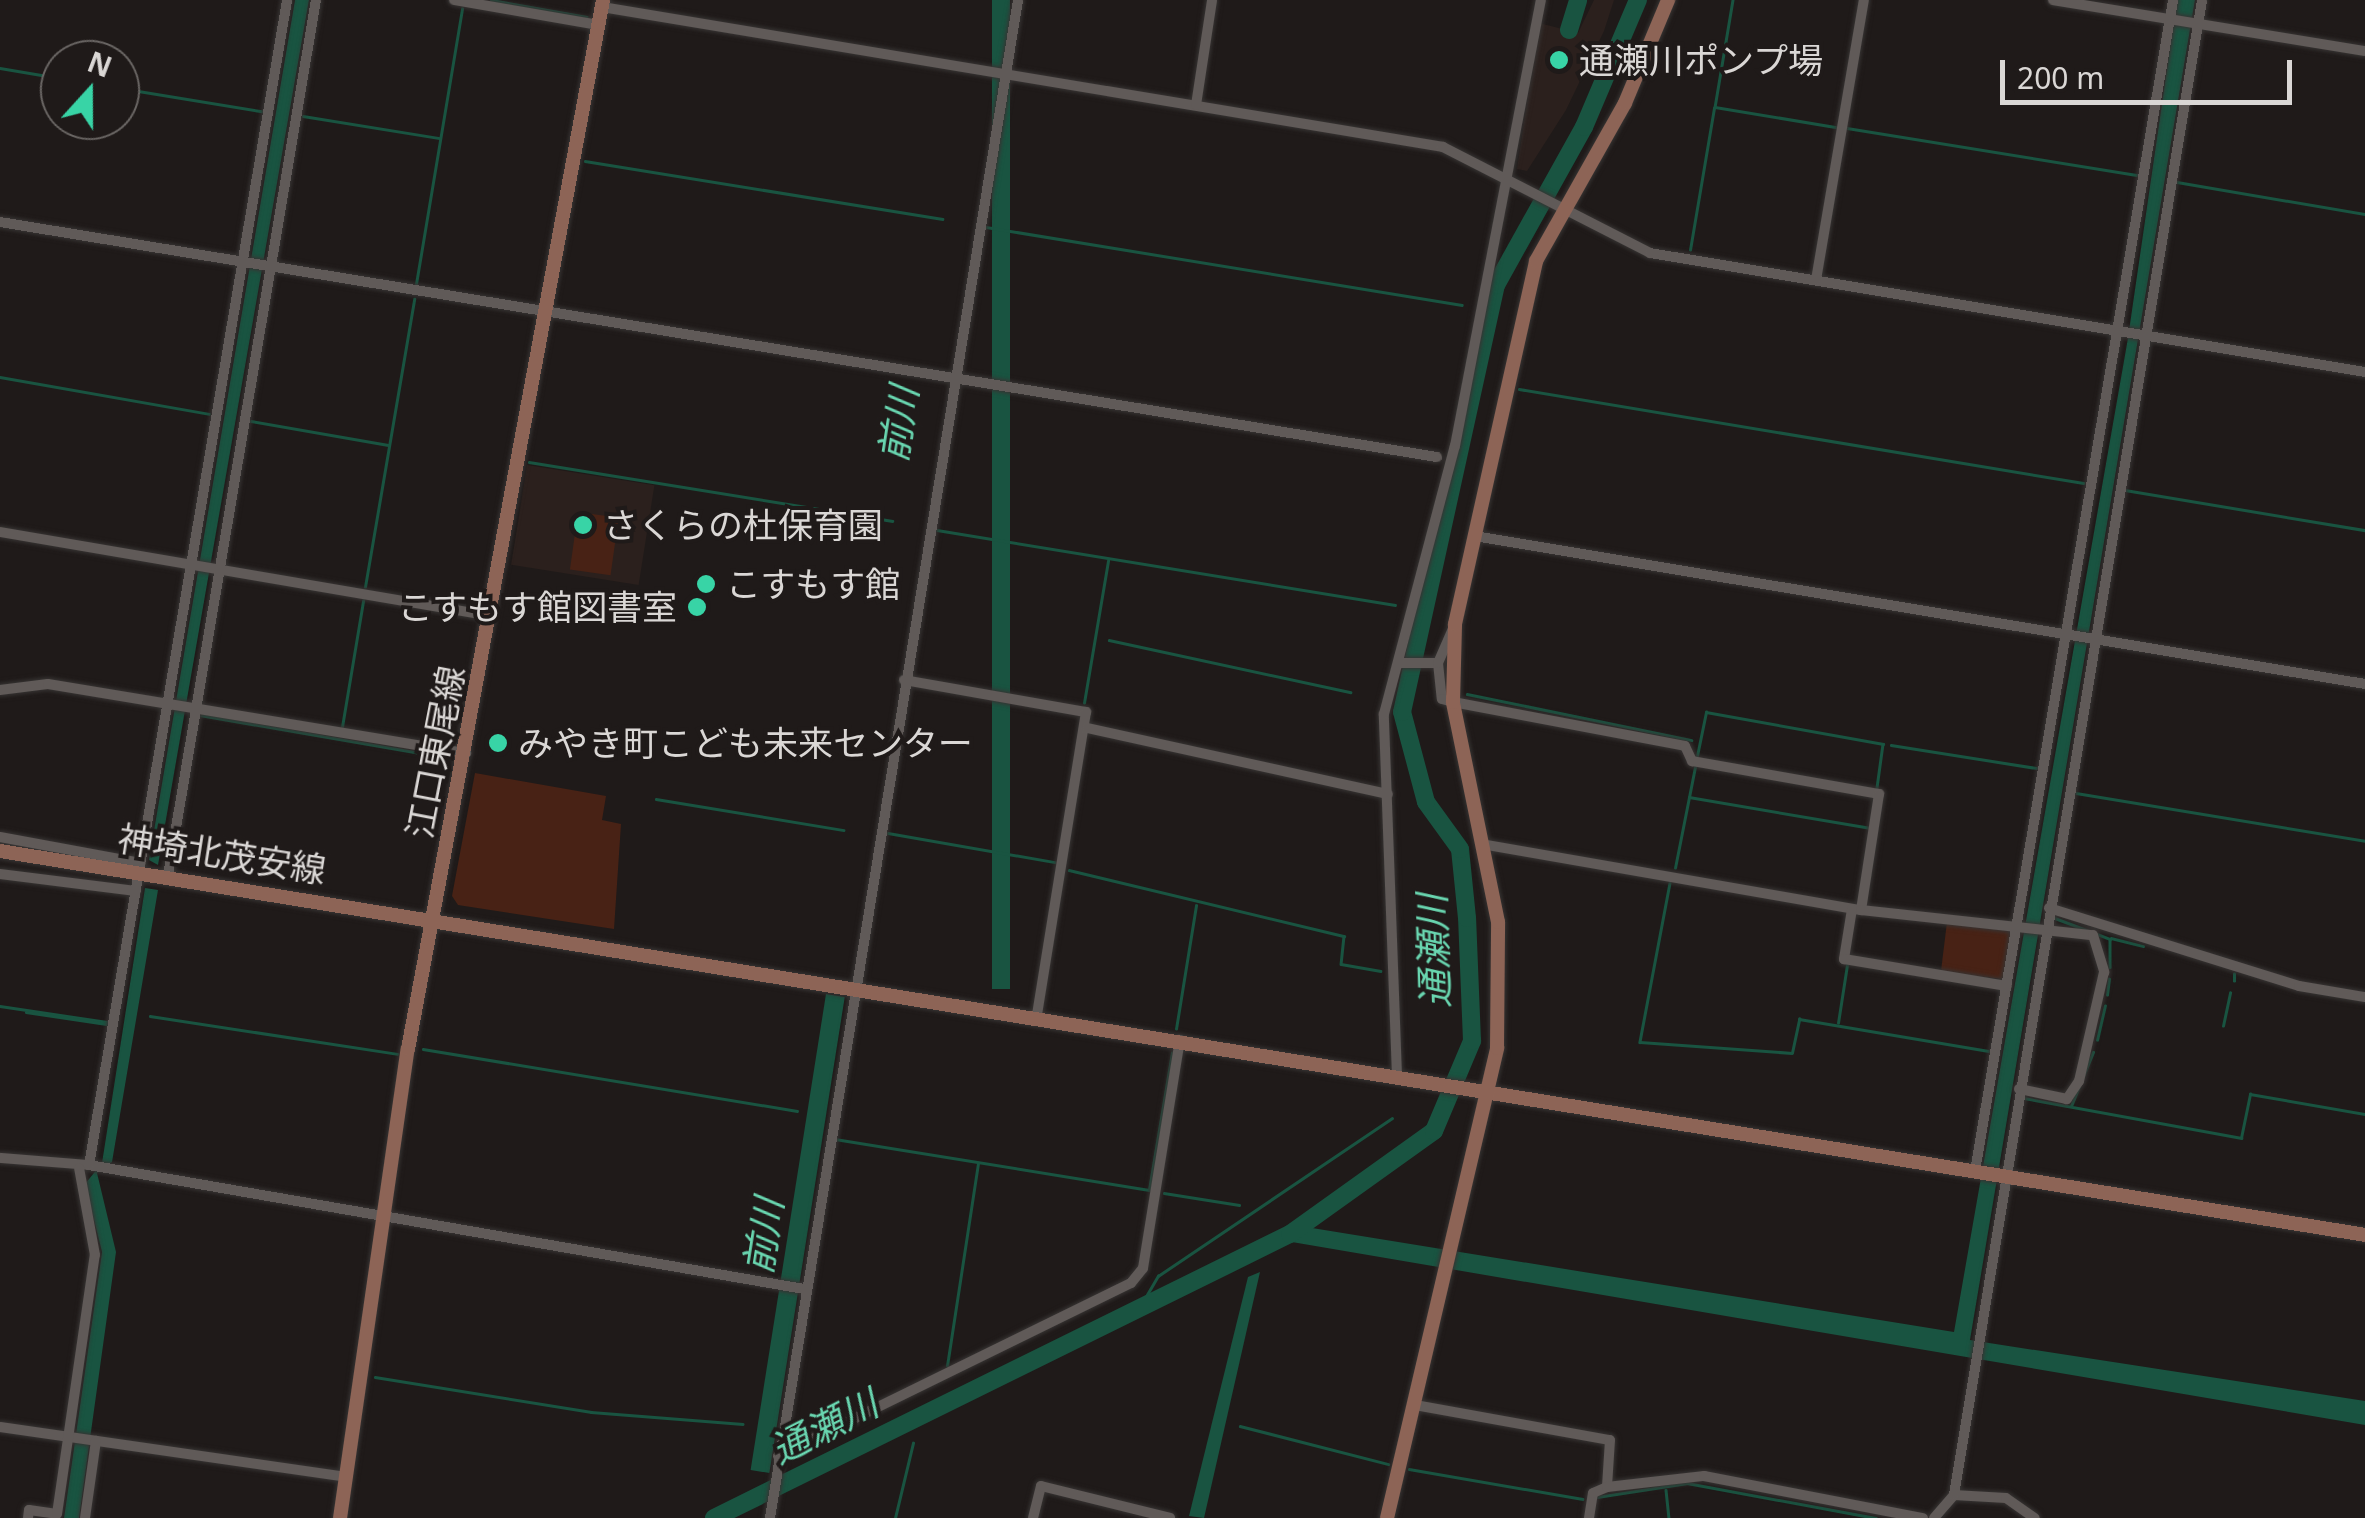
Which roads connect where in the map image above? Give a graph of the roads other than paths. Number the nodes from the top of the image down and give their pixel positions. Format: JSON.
{"nodes":[{"id":1,"x":287,"y":0,"type":"edge"},
{"id":2,"x":316,"y":0,"type":"edge"},
{"id":3,"x":454,"y":0,"type":"edge"},
{"id":4,"x":1018,"y":0,"type":"edge"},
{"id":5,"x":1212,"y":0,"type":"edge"},
{"id":6,"x":1541,"y":0,"type":"edge"},
{"id":7,"x":1668,"y":0,"type":"edge"},
{"id":8,"x":1864,"y":0,"type":"edge"},
{"id":9,"x":2053,"y":0,"type":"edge"},
{"id":10,"x":2172,"y":0,"type":"edge"},
{"id":11,"x":2202,"y":0,"type":"edge"},
{"id":12,"x":602,"y":4,"type":"edge"},
{"id":13,"x":2183,"y":21,"type":"junction"},
{"id":14,"x":598,"y":25,"type":"junction"},
{"id":15,"x":2365,"y":51,"type":"edge"},
{"id":16,"x":992,"y":72,"type":"junction"},
{"id":17,"x":1196,"y":106,"type":"junction"},
{"id":18,"x":1508,"y":176,"type":"junction"},
{"id":19,"x":1555,"y":208,"type":"junction"},
{"id":20,"x":0,"y":222,"type":"edge"},
{"id":21,"x":256,"y":266,"type":"junction"},
{"id":22,"x":1816,"y":280,"type":"junction"},
{"id":23,"x":545,"y":313,"type":"junction"},
{"id":24,"x":2131,"y":333,"type":"junction"},
{"id":25,"x":2365,"y":372,"type":"edge"},
{"id":26,"x":943,"y":375,"type":"junction"},
{"id":27,"x":1437,"y":457,"type":"dead end"},
{"id":28,"x":0,"y":532,"type":"edge"},
{"id":29,"x":1474,"y":536,"type":"junction"},
{"id":30,"x":206,"y":567,"type":"junction"},
{"id":31,"x":490,"y":616,"type":"junction"},
{"id":32,"x":1456,"y":624,"type":"junction"},
{"id":33,"x":2080,"y":637,"type":"junction"},
{"id":34,"x":1404,"y":662,"type":"junction"},
{"id":35,"x":1436,"y":663,"type":"junction"},
{"id":36,"x":904,"y":680,"type":"junction"},
{"id":37,"x":2365,"y":684,"type":"edge"},
{"id":38,"x":0,"y":690,"type":"edge"},
{"id":39,"x":1453,"y":702,"type":"junction"},
{"id":40,"x":182,"y":706,"type":"junction"},
{"id":41,"x":1087,"y":728,"type":"junction"},
{"id":42,"x":466,"y":753,"type":"junction"},
{"id":43,"x":1388,"y":794,"type":"junction"},
{"id":44,"x":0,"y":837,"type":"edge"},
{"id":45,"x":1486,"y":846,"type":"junction"},
{"id":46,"x":0,"y":851,"type":"edge"},
{"id":47,"x":140,"y":867,"type":"junction"},
{"id":48,"x":0,"y":874,"type":"edge"},
{"id":49,"x":168,"y":875,"type":"junction"},
{"id":50,"x":136,"y":891,"type":"junction"},
{"id":51,"x":2049,"y":908,"type":"junction"},
{"id":52,"x":1857,"y":910,"type":"junction"},
{"id":53,"x":434,"y":918,"type":"junction"},
{"id":54,"x":2031,"y":925,"type":"junction"},
{"id":55,"x":2007,"y":986,"type":"junction"},
{"id":56,"x":854,"y":988,"type":"junction"},
{"id":57,"x":2365,"y":996,"type":"edge"},
{"id":58,"x":1037,"y":1016,"type":"junction"},
{"id":59,"x":1180,"y":1039,"type":"junction"},
{"id":60,"x":1397,"y":1076,"type":"junction"},
{"id":61,"x":2018,"y":1089,"type":"junction"},
{"id":62,"x":1490,"y":1090,"type":"junction"},
{"id":63,"x":0,"y":1158,"type":"edge"},
{"id":64,"x":92,"y":1167,"type":"junction"},
{"id":65,"x":1977,"y":1171,"type":"junction"},
{"id":66,"x":2002,"y":1175,"type":"junction"},
{"id":67,"x":382,"y":1219,"type":"junction"},
{"id":68,"x":2365,"y":1236,"type":"edge"},
{"id":69,"x":799,"y":1288,"type":"junction"},
{"id":70,"x":1415,"y":1405,"type":"junction"},
{"id":71,"x":0,"y":1428,"type":"edge"},
{"id":72,"x":82,"y":1439,"type":"junction"},
{"id":73,"x":778,"y":1460,"type":"junction"},
{"id":74,"x":346,"y":1477,"type":"junction"},
{"id":75,"x":1607,"y":1487,"type":"junction"},
{"id":76,"x":1954,"y":1496,"type":"junction"},
{"id":77,"x":28,"y":1518,"type":"edge"},
{"id":78,"x":85,"y":1518,"type":"edge"},
{"id":79,"x":340,"y":1518,"type":"edge"},
{"id":80,"x":770,"y":1518,"type":"edge"},
{"id":81,"x":1033,"y":1518,"type":"edge"},
{"id":82,"x":1170,"y":1518,"type":"edge"},
{"id":83,"x":1386,"y":1518,"type":"edge"},
{"id":84,"x":1588,"y":1518,"type":"edge"},
{"id":85,"x":1923,"y":1518,"type":"edge"},
{"id":86,"x":1934,"y":1518,"type":"edge"},
{"id":87,"x":2035,"y":1518,"type":"edge"}],
"edges":[{"from":1,"to":21,"type":"street"},
{"from":2,"to":21,"type":"street"},
{"from":3,"to":14,"type":"street"},
{"from":4,"to":16,"type":"street"},
{"from":5,"to":17,"type":"street"},
{"from":6,"to":18,"type":"street"},
{"from":7,"to":19,"type":"street"},
{"from":8,"to":22,"type":"street"},
{"from":9,"to":13,"type":"street"},
{"from":10,"to":13,"type":"street"},
{"from":11,"to":13,"type":"street"},
{"from":12,"to":14,"type":"street","name":"江口東尾線"},
{"from":12,"to":16,"type":"street"},
{"from":13,"to":15,"type":"street"},
{"from":13,"to":24,"type":"street"},
{"from":13,"to":24,"type":"street"},
{"from":14,"to":23,"type":"street","name":"江口東尾線"},
{"from":16,"to":17,"type":"street"},
{"from":16,"to":26,"type":"street"},
{"from":17,"to":18,"type":"street"},
{"from":18,"to":19,"type":"street"},
{"from":18,"to":34,"type":"street"},
{"from":19,"to":22,"type":"street"},
{"from":19,"to":29,"type":"street"},
{"from":20,"to":21,"type":"street"},
{"from":21,"to":23,"type":"street"},
{"from":21,"to":30,"type":"street"},
{"from":21,"to":30,"type":"street"},
{"from":22,"to":24,"type":"street"},
{"from":23,"to":26,"type":"street"},
{"from":23,"to":31,"type":"street","name":"江口東尾線"},
{"from":24,"to":25,"type":"street"},
{"from":24,"to":33,"type":"street"},
{"from":24,"to":33,"type":"street"},
{"from":26,"to":27,"type":"street"},
{"from":26,"to":36,"type":"street"},
{"from":28,"to":30,"type":"street"},
{"from":29,"to":32,"type":"street"},
{"from":29,"to":33,"type":"street"},
{"from":30,"to":31,"type":"street"},
{"from":30,"to":40,"type":"street"},
{"from":30,"to":40,"type":"street"},
{"from":31,"to":42,"type":"street","name":"江口東尾線"},
{"from":32,"to":35,"type":"street"},
{"from":32,"to":39,"type":"street"},
{"from":33,"to":37,"type":"street"},
{"from":33,"to":51,"type":"street"},
{"from":33,"to":54,"type":"street"},
{"from":34,"to":35,"type":"street"},
{"from":34,"to":43,"type":"street"},
{"from":35,"to":39,"type":"street"},
{"from":36,"to":41,"type":"street"},
{"from":36,"to":56,"type":"street"},
{"from":38,"to":40,"type":"street"},
{"from":39,"to":45,"type":"street"},
{"from":39,"to":52,"type":"street"},
{"from":40,"to":42,"type":"street"},
{"from":40,"to":47,"type":"street"},
{"from":40,"to":49,"type":"street"},
{"from":41,"to":43,"type":"street"},
{"from":41,"to":58,"type":"street"},
{"from":42,"to":53,"type":"street","name":"江口東尾線"},
{"from":43,"to":60,"type":"street"},
{"from":44,"to":47,"type":"street"},
{"from":45,"to":52,"type":"street"},
{"from":45,"to":62,"type":"street"},
{"from":46,"to":47,"type":"street","name":"神埼北茂安線"},
{"from":47,"to":49,"type":"street","name":"神埼北茂安線"},
{"from":47,"to":50,"type":"street"},
{"from":48,"to":50,"type":"street"},
{"from":49,"to":53,"type":"street","name":"神埼北茂安線"},
{"from":50,"to":64,"type":"street"},
{"from":51,"to":54,"type":"street"},
{"from":51,"to":57,"type":"street"},
{"from":52,"to":54,"type":"street"},
{"from":52,"to":55,"type":"street"},
{"from":53,"to":56,"type":"street","name":"神埼北茂安線"},
{"from":53,"to":67,"type":"street","name":"江口東尾線"},
{"from":54,"to":55,"type":"street"},
{"from":54,"to":61,"type":"street"},
{"from":54,"to":61,"type":"street"},
{"from":55,"to":65,"type":"street"},
{"from":56,"to":58,"type":"street","name":"神埼北茂安線"},
{"from":56,"to":69,"type":"street"},
{"from":58,"to":59,"type":"street","name":"神埼北茂安線"},
{"from":59,"to":60,"type":"street","name":"神埼北茂安線"},
{"from":59,"to":73,"type":"street"},
{"from":60,"to":62,"type":"street","name":"神埼北茂安線"},
{"from":61,"to":66,"type":"street"},
{"from":62,"to":65,"type":"street","name":"神埼北茂安線"},
{"from":62,"to":70,"type":"street"},
{"from":63,"to":64,"type":"street"},
{"from":64,"to":67,"type":"street"},
{"from":64,"to":72,"type":"street"},
{"from":65,"to":66,"type":"street","name":"神埼北茂安線"},
{"from":66,"to":68,"type":"street","name":"神埼北茂安線"},
{"from":66,"to":76,"type":"street"},
{"from":67,"to":69,"type":"street"},
{"from":67,"to":74,"type":"street","name":"江口東尾線"},
{"from":69,"to":73,"type":"street"},
{"from":70,"to":75,"type":"street"},
{"from":70,"to":83,"type":"street"},
{"from":71,"to":72,"type":"street"},
{"from":72,"to":74,"type":"street"},
{"from":72,"to":77,"type":"street"},
{"from":72,"to":78,"type":"street"},
{"from":73,"to":80,"type":"street"},
{"from":74,"to":79,"type":"street","name":"江口東尾線"},
{"from":75,"to":84,"type":"street"},
{"from":75,"to":85,"type":"street"},
{"from":76,"to":86,"type":"street"},
{"from":76,"to":87,"type":"street"},
{"from":81,"to":82,"type":"street"}]}
